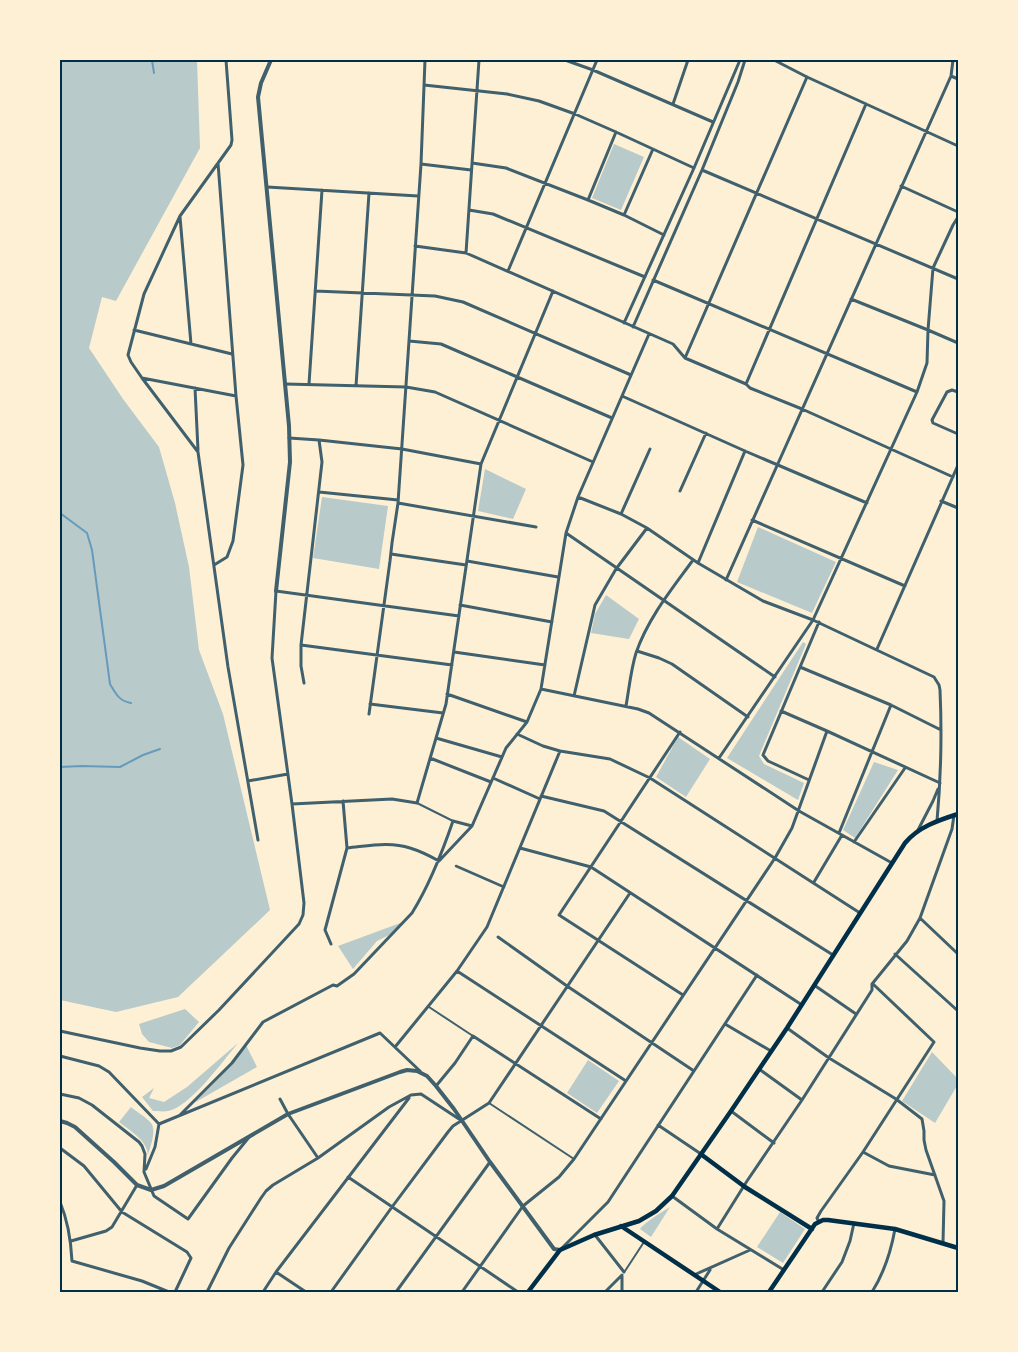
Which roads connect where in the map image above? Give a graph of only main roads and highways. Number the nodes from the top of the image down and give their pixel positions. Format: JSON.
{"nodes":[{"id":1,"x":956,"y":814,"type":"edge"},
{"id":2,"x":702,"y":1154,"type":"junction"},
{"id":3,"x":621,"y":1226,"type":"junction"},
{"id":4,"x":812,"y":1229,"type":"junction"},
{"id":5,"x":958,"y":1248,"type":"edge"},
{"id":6,"x":528,"y":1292,"type":"edge"},
{"id":7,"x":720,"y":1292,"type":"edge"},
{"id":8,"x":769,"y":1292,"type":"edge"}],
"edges":[{"from":1,"to":2,"type":"main road"},
{"from":2,"to":3,"type":"main road"},
{"from":2,"to":4,"type":"main road"},
{"from":3,"to":6,"type":"main road"},
{"from":3,"to":7,"type":"main road"},
{"from":4,"to":5,"type":"main road"},
{"from":4,"to":8,"type":"main road"}]}
